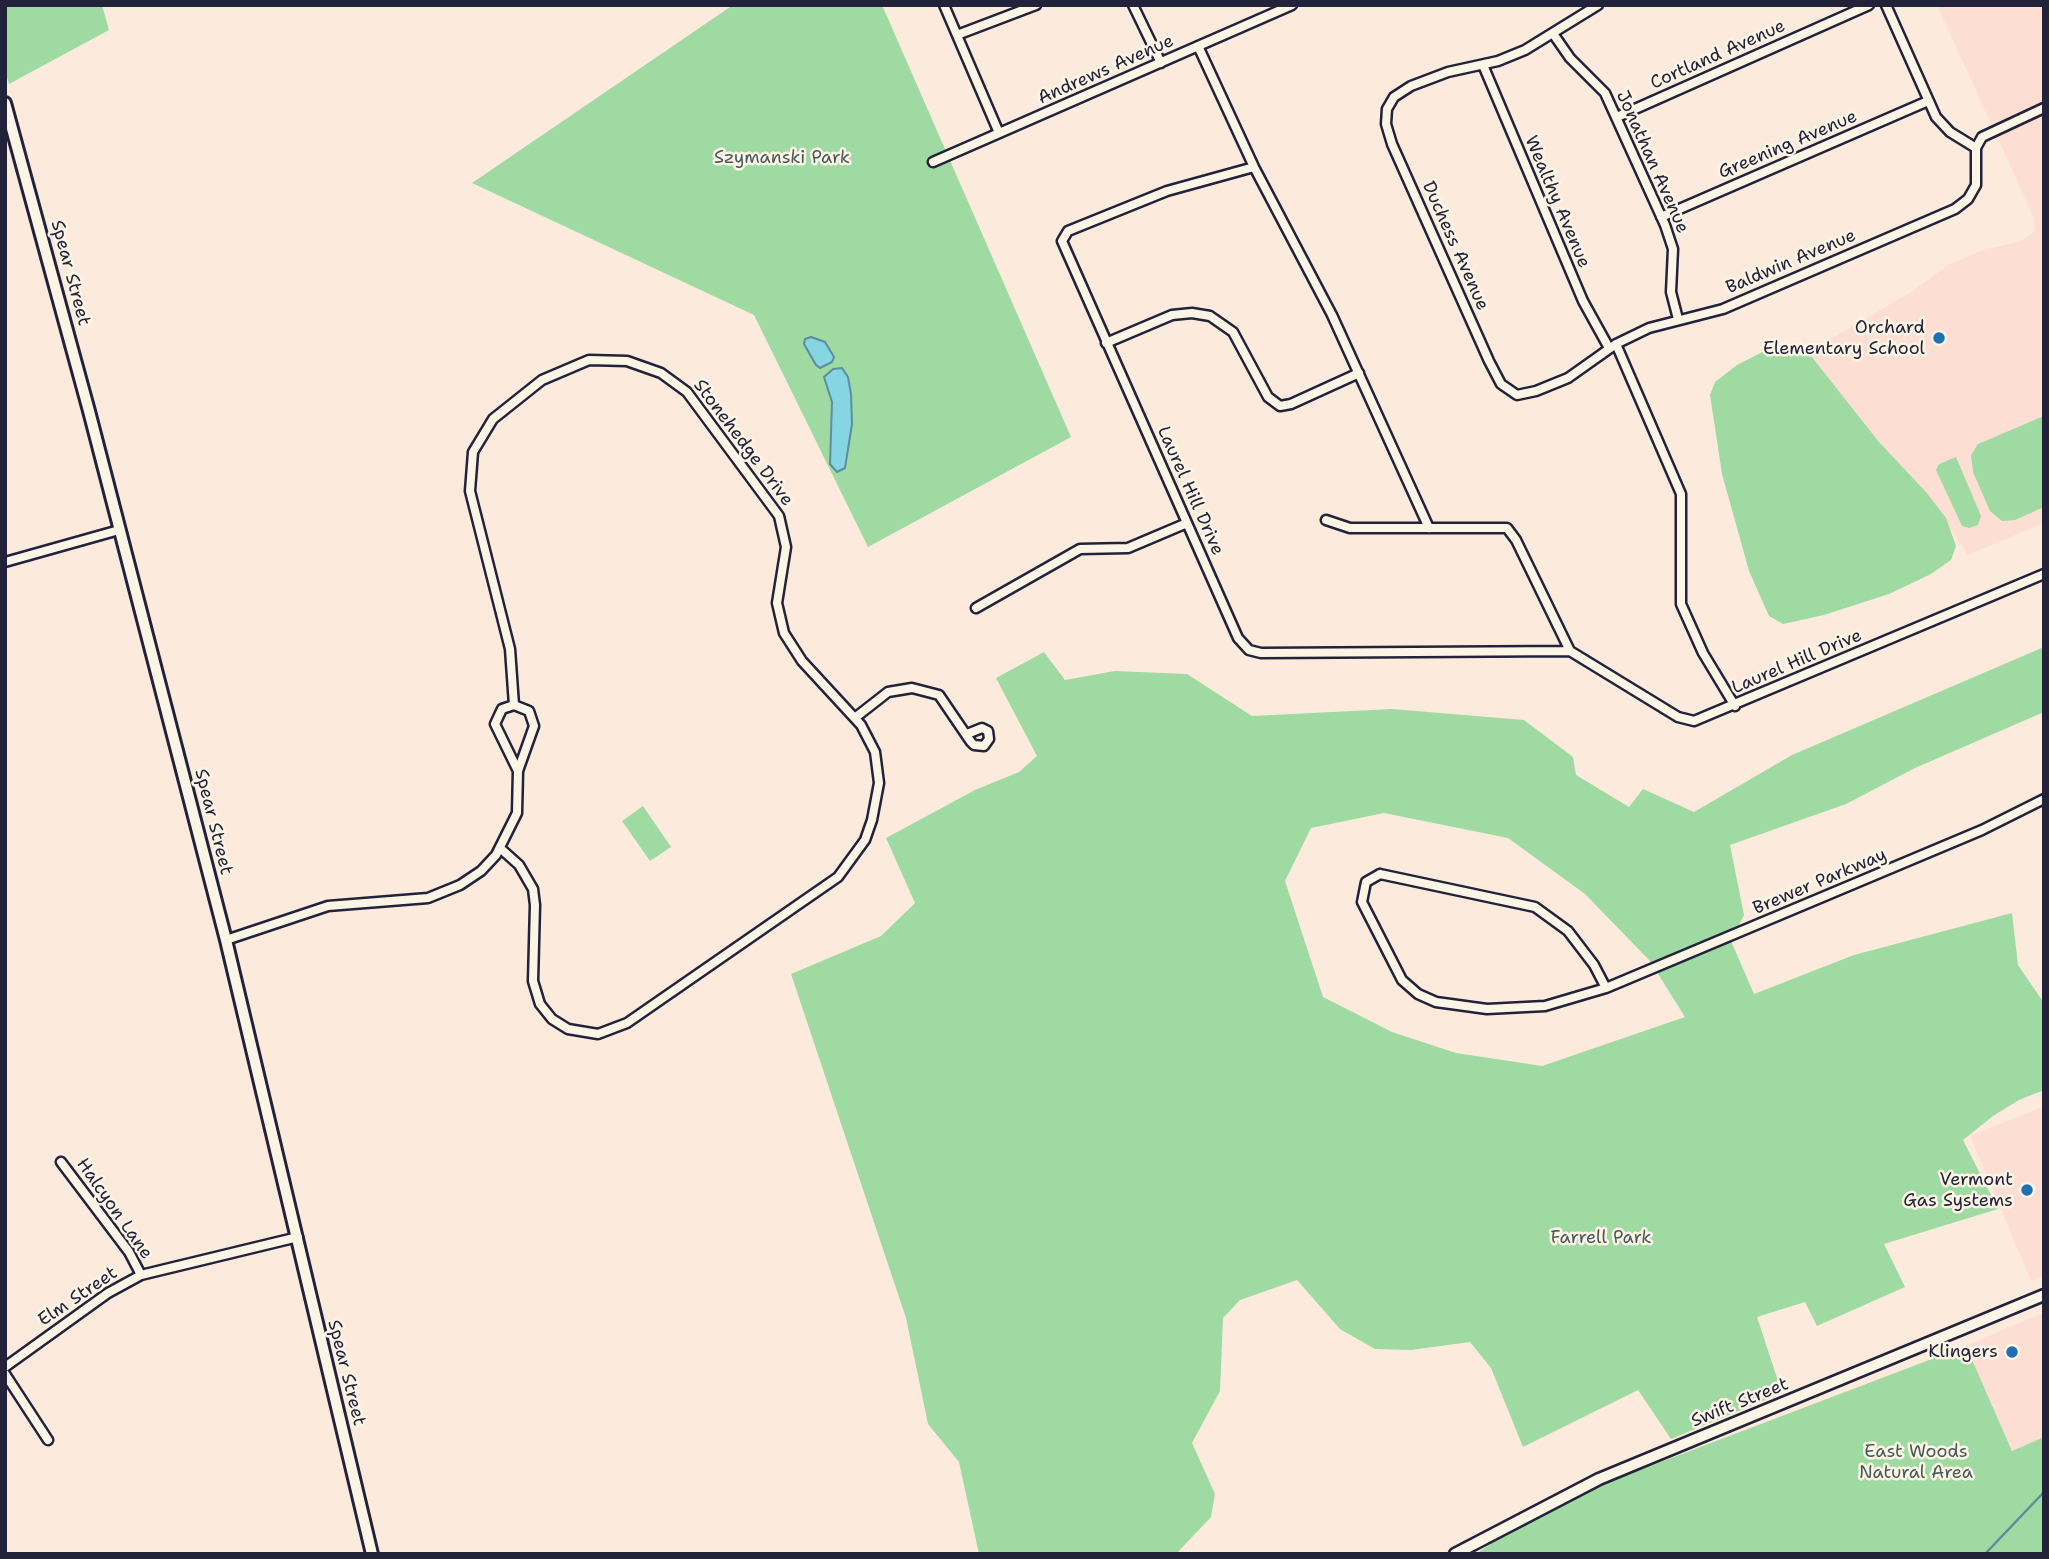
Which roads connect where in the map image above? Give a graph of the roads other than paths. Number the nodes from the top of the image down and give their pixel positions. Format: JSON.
{"nodes":[{"id":1,"x":944,"y":5,"type":"edge"},
{"id":2,"x":1036,"y":5,"type":"edge"},
{"id":3,"x":1133,"y":5,"type":"edge"},
{"id":4,"x":1292,"y":5,"type":"edge"},
{"id":5,"x":1598,"y":5,"type":"edge"},
{"id":6,"x":1869,"y":5,"type":"edge"},
{"id":7,"x":1886,"y":5,"type":"edge"},
{"id":8,"x":957,"y":35,"type":"junction"},
{"id":9,"x":1554,"y":35,"type":"junction"},
{"id":10,"x":1198,"y":46,"type":"junction"},
{"id":11,"x":1161,"y":63,"type":"junction"},
{"id":12,"x":1483,"y":65,"type":"junction"},
{"id":13,"x":1928,"y":102,"type":"junction"},
{"id":14,"x":5,"y":103,"type":"edge"},
{"id":15,"x":2044,"y":108,"type":"edge"},
{"id":16,"x":1617,"y":117,"type":"junction"},
{"id":17,"x":999,"y":134,"type":"junction"},
{"id":18,"x":1976,"y":149,"type":"junction"},
{"id":19,"x":933,"y":162,"type":"dead end"},
{"id":20,"x":1254,"y":167,"type":"junction"},
{"id":21,"x":1661,"y":217,"type":"junction"},
{"id":22,"x":1678,"y":319,"type":"junction"},
{"id":23,"x":1106,"y":344,"type":"junction"},
{"id":24,"x":1613,"y":346,"type":"junction"},
{"id":25,"x":1359,"y":373,"type":"junction"},
{"id":26,"x":1504,"y":388,"type":"joint"},
{"id":27,"x":1326,"y":520,"type":"dead end"},
{"id":28,"x":1187,"y":523,"type":"junction"},
{"id":29,"x":1429,"y":528,"type":"junction"},
{"id":30,"x":120,"y":530,"type":"junction"},
{"id":31,"x":5,"y":562,"type":"edge"},
{"id":32,"x":2044,"y":574,"type":"edge"},
{"id":33,"x":976,"y":608,"type":"dead end"},
{"id":34,"x":1570,"y":651,"type":"junction"},
{"id":35,"x":514,"y":705,"type":"junction"},
{"id":36,"x":1735,"y":706,"type":"junction"},
{"id":37,"x":856,"y":718,"type":"junction"},
{"id":38,"x":967,"y":734,"type":"dead end"},
{"id":39,"x":518,"y":771,"type":"junction"},
{"id":40,"x":2044,"y":799,"type":"edge"},
{"id":41,"x":500,"y":848,"type":"junction"},
{"id":42,"x":226,"y":940,"type":"junction"},
{"id":43,"x":1606,"y":988,"type":"junction"},
{"id":44,"x":61,"y":1162,"type":"dead end"},
{"id":45,"x":298,"y":1237,"type":"junction"},
{"id":46,"x":141,"y":1275,"type":"junction"},
{"id":47,"x":2044,"y":1295,"type":"edge"},
{"id":48,"x":5,"y":1367,"type":"edge"},
{"id":49,"x":5,"y":1374,"type":"edge"},
{"id":50,"x":48,"y":1440,"type":"dead end"},
{"id":51,"x":372,"y":1554,"type":"edge"},
{"id":52,"x":1455,"y":1554,"type":"edge"}],
"edges":[{"from":1,"to":8,"type":"street"},
{"from":2,"to":8,"type":"street"},
{"from":3,"to":11,"type":"street"},
{"from":4,"to":10,"type":"street","name":"Andrews Avenue"},
{"from":5,"to":9,"type":"street"},
{"from":6,"to":16,"type":"street","name":"Cortland Avenue"},
{"from":7,"to":13,"type":"street"},
{"from":8,"to":17,"type":"street"},
{"from":9,"to":12,"type":"street"},
{"from":9,"to":16,"type":"street","name":"Jonathan Avenue"},
{"from":10,"to":11,"type":"street","name":"Andrews Avenue"},
{"from":10,"to":20,"type":"street"},
{"from":11,"to":17,"type":"street","name":"Andrews Avenue"},
{"from":12,"to":24,"type":"street","name":"Wealthy Avenue"},
{"from":12,"to":26,"type":"street","name":"Duchess Avenue"},
{"from":13,"to":18,"type":"street"},
{"from":13,"to":21,"type":"street","name":"Greening Avenue"},
{"from":14,"to":30,"type":"main road","name":"Spear Street"},
{"from":15,"to":18,"type":"street"},
{"from":16,"to":21,"type":"street","name":"Jonathan Avenue"},
{"from":17,"to":19,"type":"street","name":"Andrews Avenue"},
{"from":18,"to":22,"type":"street","name":"Baldwin Avenue"},
{"from":20,"to":23,"type":"street","name":"Laurel Hill Drive"},
{"from":20,"to":25,"type":"street"},
{"from":21,"to":22,"type":"street","name":"Jonathan Avenue"},
{"from":22,"to":24,"type":"street","name":"Baldwin Avenue"},
{"from":23,"to":25,"type":"street"},
{"from":23,"to":28,"type":"street","name":"Laurel Hill Drive"},
{"from":24,"to":26,"type":"street","name":"Baldwin Avenue"},
{"from":24,"to":36,"type":"street","name":"Wealthy Avenue"},
{"from":25,"to":29,"type":"street"},
{"from":27,"to":29,"type":"street"},
{"from":28,"to":33,"type":"street"},
{"from":28,"to":34,"type":"street","name":"Laurel Hill Drive"},
{"from":29,"to":34,"type":"street"},
{"from":30,"to":31,"type":"street"},
{"from":30,"to":42,"type":"main road","name":"Spear Street"},
{"from":32,"to":36,"type":"street","name":"Laurel Hill Drive"},
{"from":34,"to":36,"type":"street","name":"Laurel Hill Drive"},
{"from":35,"to":37,"type":"street","name":"Stonehedge Drive"},
{"from":35,"to":39,"type":"street"},
{"from":35,"to":39,"type":"street"},
{"from":37,"to":38,"type":"street"},
{"from":37,"to":41,"type":"street","name":"Stonehedge Drive"},
{"from":39,"to":41,"type":"street"},
{"from":40,"to":43,"type":"street","name":"Brewer Parkway"},
{"from":41,"to":42,"type":"street"},
{"from":42,"to":45,"type":"main road","name":"Spear Street"},
{"from":43,"to":43,"type":"street","name":"Brewer Parkway"},
{"from":44,"to":46,"type":"street","name":"Halcyon Lane"},
{"from":45,"to":46,"type":"street","name":"Elm Street"},
{"from":45,"to":51,"type":"main road","name":"Spear Street"},
{"from":46,"to":48,"type":"street","name":"Elm Street"},
{"from":47,"to":52,"type":"street","name":"Swift Street"},
{"from":49,"to":50,"type":"street"}]}
